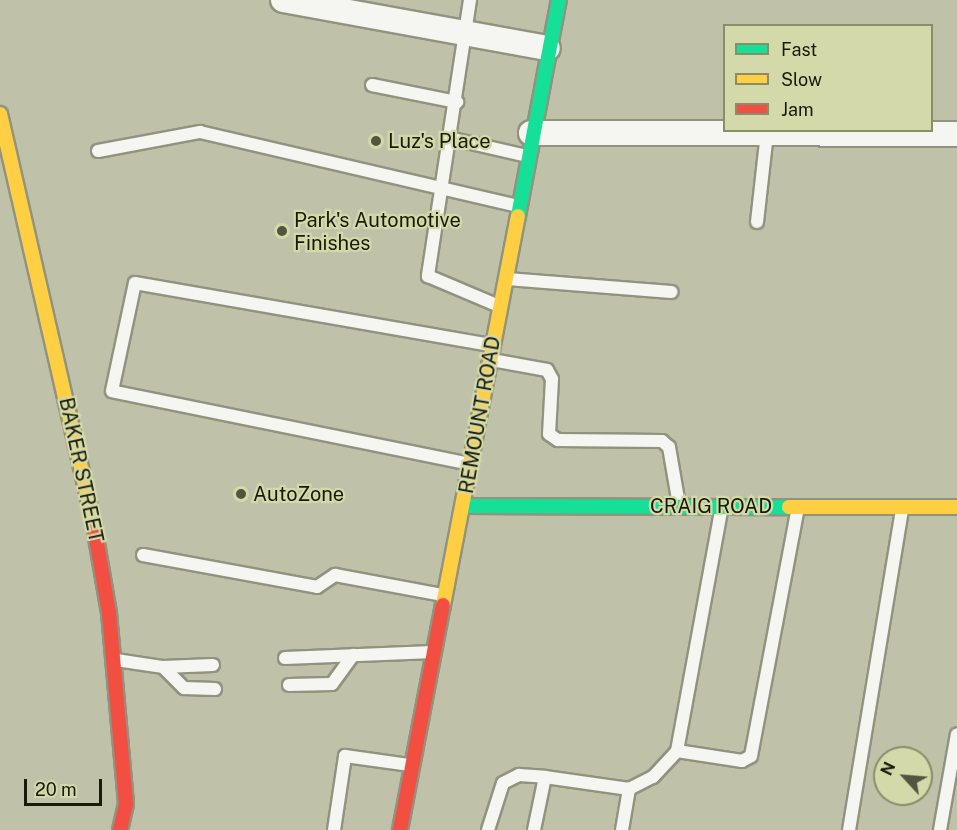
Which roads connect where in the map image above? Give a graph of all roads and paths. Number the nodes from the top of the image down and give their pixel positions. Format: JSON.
{"nodes":[{"id":1,"x":283,"y":0,"type":"edge"},
{"id":2,"x":470,"y":0,"type":"edge"},
{"id":3,"x":559,"y":0,"type":"edge"},
{"id":4,"x":465,"y":33,"type":"junction"},
{"id":5,"x":548,"y":48,"type":"junction"},
{"id":6,"x":372,"y":84,"type":"dead end"},
{"id":7,"x":457,"y":102,"type":"junction"},
{"id":8,"x":0,"y":114,"type":"edge"},
{"id":9,"x":767,"y":133,"type":"junction"},
{"id":10,"x":957,"y":134,"type":"edge"},
{"id":11,"x":449,"y":138,"type":"junction"},
{"id":12,"x":529,"y":144,"type":"junction"},
{"id":13,"x":98,"y":151,"type":"dead end"},
{"id":14,"x":440,"y":185,"type":"junction"},
{"id":15,"x":518,"y":206,"type":"junction"},
{"id":16,"x":757,"y":222,"type":"dead end"},
{"id":17,"x":506,"y":279,"type":"junction"},
{"id":18,"x":671,"y":292,"type":"dead end"},
{"id":19,"x":500,"y":306,"type":"junction"},
{"id":20,"x":493,"y":346,"type":"junction"},
{"id":21,"x":490,"y":360,"type":"junction"},
{"id":22,"x":471,"y":464,"type":"junction"},
{"id":23,"x":798,"y":505,"type":"junction"},
{"id":24,"x":464,"y":506,"type":"junction"},
{"id":25,"x":679,"y":506,"type":"junction"},
{"id":26,"x":722,"y":507,"type":"junction"},
{"id":27,"x":903,"y":507,"type":"junction"},
{"id":28,"x":957,"y":507,"type":"edge"},
{"id":29,"x":143,"y":555,"type":"dead end"},
{"id":30,"x":447,"y":596,"type":"junction"},
{"id":31,"x":436,"y":652,"type":"junction"},
{"id":32,"x":353,"y":655,"type":"junction"},
{"id":33,"x":285,"y":658,"type":"dead end"},
{"id":34,"x":115,"y":660,"type":"junction"},
{"id":35,"x":213,"y":665,"type":"dead end"},
{"id":36,"x":163,"y":667,"type":"junction"},
{"id":37,"x":289,"y":685,"type":"dead end"},
{"id":38,"x":215,"y":689,"type":"dead end"},
{"id":39,"x":957,"y":734,"type":"edge"},
{"id":40,"x":677,"y":750,"type":"junction"},
{"id":41,"x":414,"y":766,"type":"junction"},
{"id":42,"x":544,"y":777,"type":"junction"},
{"id":43,"x":629,"y":789,"type":"junction"},
{"id":44,"x":120,"y":830,"type":"edge"},
{"id":45,"x":334,"y":830,"type":"edge"},
{"id":46,"x":400,"y":830,"type":"edge"},
{"id":47,"x":488,"y":830,"type":"edge"},
{"id":48,"x":534,"y":830,"type":"edge"},
{"id":49,"x":622,"y":830,"type":"edge"},
{"id":50,"x":849,"y":830,"type":"edge"},
{"id":51,"x":940,"y":830,"type":"edge"}],
"edges":[{"from":1,"to":4,"type":"street"},
{"from":2,"to":4,"type":"lane"},
{"from":3,"to":5,"type":"street","name":"REMOUNT ROAD"},
{"from":4,"to":5,"type":"street"},
{"from":4,"to":7,"type":"lane"},
{"from":5,"to":12,"type":"street","name":"REMOUNT ROAD"},
{"from":6,"to":7,"type":"lane"},
{"from":7,"to":11,"type":"lane"},
{"from":8,"to":34,"type":"street","name":"BAKER STREET"},
{"from":9,"to":10,"type":"street"},
{"from":9,"to":12,"type":"street"},
{"from":9,"to":16,"type":"lane"},
{"from":11,"to":12,"type":"lane"},
{"from":11,"to":14,"type":"lane"},
{"from":12,"to":15,"type":"street","name":"REMOUNT ROAD"},
{"from":13,"to":14,"type":"lane"},
{"from":14,"to":15,"type":"lane"},
{"from":14,"to":19,"type":"lane"},
{"from":15,"to":17,"type":"street","name":"REMOUNT ROAD"},
{"from":17,"to":18,"type":"lane"},
{"from":17,"to":19,"type":"street","name":"REMOUNT ROAD"},
{"from":19,"to":20,"type":"street","name":"REMOUNT ROAD"},
{"from":20,"to":21,"type":"street","name":"REMOUNT ROAD"},
{"from":20,"to":22,"type":"lane"},
{"from":21,"to":22,"type":"street","name":"REMOUNT ROAD"},
{"from":21,"to":25,"type":"lane"},
{"from":22,"to":24,"type":"street","name":"REMOUNT ROAD"},
{"from":23,"to":26,"type":"street","name":"CRAIG ROAD"},
{"from":23,"to":27,"type":"street","name":"CRAIG ROAD"},
{"from":23,"to":40,"type":"lane"},
{"from":24,"to":25,"type":"street","name":"CRAIG ROAD"},
{"from":24,"to":30,"type":"street","name":"REMOUNT ROAD"},
{"from":25,"to":26,"type":"street","name":"CRAIG ROAD"},
{"from":26,"to":40,"type":"lane"},
{"from":27,"to":28,"type":"street","name":"CRAIG ROAD"},
{"from":27,"to":50,"type":"lane"},
{"from":29,"to":30,"type":"lane"},
{"from":30,"to":31,"type":"street","name":"REMOUNT ROAD"},
{"from":31,"to":32,"type":"lane"},
{"from":31,"to":41,"type":"street","name":"REMOUNT ROAD"},
{"from":32,"to":33,"type":"lane"},
{"from":32,"to":37,"type":"lane"},
{"from":34,"to":36,"type":"lane"},
{"from":34,"to":44,"type":"street","name":"BAKER STREET"},
{"from":35,"to":36,"type":"lane"},
{"from":36,"to":38,"type":"lane"},
{"from":39,"to":51,"type":"lane"},
{"from":40,"to":43,"type":"lane"},
{"from":41,"to":45,"type":"lane"},
{"from":41,"to":46,"type":"street","name":"REMOUNT ROAD"},
{"from":42,"to":43,"type":"lane"},
{"from":42,"to":47,"type":"lane"},
{"from":42,"to":48,"type":"lane"},
{"from":43,"to":49,"type":"lane"}]}
